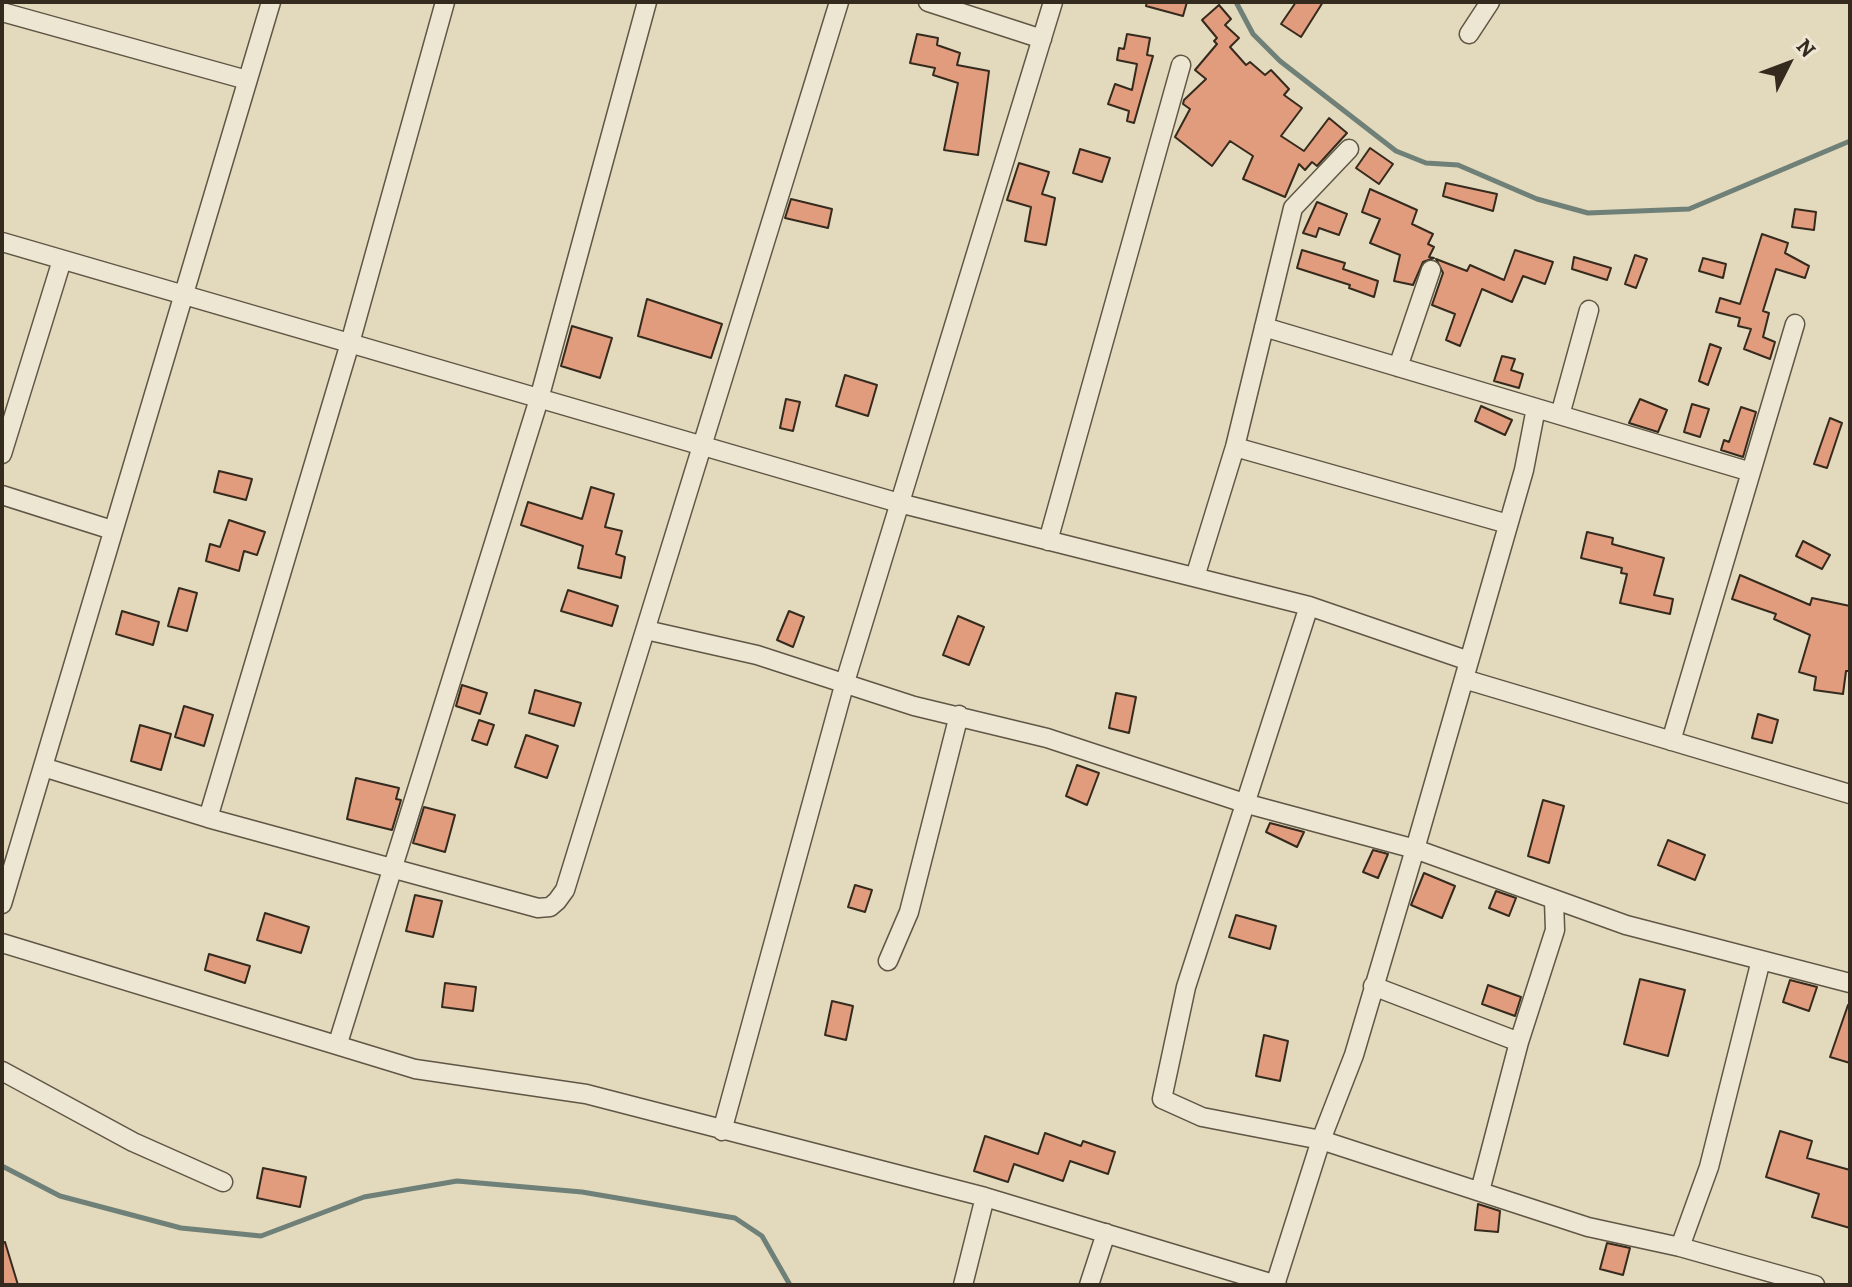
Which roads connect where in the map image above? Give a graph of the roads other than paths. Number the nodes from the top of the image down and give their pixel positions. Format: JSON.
{"nodes":[{"id":1,"x":39,"y":2,"type":"edge"},
{"id":2,"x":271,"y":2,"type":"edge"},
{"id":3,"x":445,"y":2,"type":"edge"},
{"id":4,"x":647,"y":2,"type":"edge"},
{"id":5,"x":839,"y":2,"type":"edge"},
{"id":6,"x":928,"y":2,"type":"edge"},
{"id":7,"x":1053,"y":2,"type":"edge"},
{"id":8,"x":1490,"y":2,"type":"edge"},
{"id":9,"x":2,"y":12,"type":"edge"},
{"id":10,"x":34,"y":21,"type":"junction"},
{"id":11,"x":1469,"y":34,"type":"dead end"},
{"id":12,"x":1042,"y":39,"type":"junction"},
{"id":13,"x":1181,"y":65,"type":"dead end"},
{"id":14,"x":247,"y":80,"type":"junction"},
{"id":15,"x":1349,"y":149,"type":"dead end"},
{"id":16,"x":2,"y":242,"type":"edge"},
{"id":17,"x":62,"y":260,"type":"junction"},
{"id":18,"x":1431,"y":270,"type":"dead end"},
{"id":19,"x":183,"y":295,"type":"junction"},
{"id":20,"x":1589,"y":310,"type":"dead end"},
{"id":21,"x":1795,"y":324,"type":"dead end"},
{"id":22,"x":1264,"y":327,"type":"junction"},
{"id":23,"x":350,"y":343,"type":"junction"},
{"id":24,"x":1398,"y":367,"type":"junction"},
{"id":25,"x":539,"y":399,"type":"junction"},
{"id":26,"x":1536,"y":408,"type":"junction"},
{"id":27,"x":1560,"y":415,"type":"junction"},
{"id":28,"x":703,"y":446,"type":"junction"},
{"id":29,"x":1235,"y":447,"type":"junction"},
{"id":30,"x":2,"y":454,"type":"edge"},
{"id":31,"x":1751,"y":472,"type":"junction"},
{"id":32,"x":2,"y":495,"type":"edge"},
{"id":33,"x":899,"y":503,"type":"junction"},
{"id":34,"x":1508,"y":524,"type":"junction"},
{"id":35,"x":112,"y":530,"type":"junction"},
{"id":36,"x":1048,"y":541,"type":"junction"},
{"id":37,"x":1195,"y":577,"type":"junction"},
{"id":38,"x":1309,"y":606,"type":"junction"},
{"id":39,"x":646,"y":630,"type":"junction"},
{"id":40,"x":1467,"y":670,"type":"junction"},
{"id":41,"x":845,"y":682,"type":"junction"},
{"id":42,"x":959,"y":715,"type":"junction"},
{"id":43,"x":1671,"y":741,"type":"junction"},
{"id":44,"x":43,"y":767,"type":"junction"},
{"id":45,"x":1850,"y":794,"type":"edge"},
{"id":46,"x":1244,"y":803,"type":"junction"},
{"id":47,"x":208,"y":818,"type":"junction"},
{"id":48,"x":1415,"y":849,"type":"junction"},
{"id":49,"x":392,"y":869,"type":"junction"},
{"id":50,"x":1554,"y":901,"type":"junction"},
{"id":51,"x":2,"y":904,"type":"edge"},
{"id":52,"x":2,"y":943,"type":"edge"},
{"id":53,"x":1761,"y":960,"type":"junction"},
{"id":54,"x":888,"y":961,"type":"dead end"},
{"id":55,"x":1850,"y":983,"type":"edge"},
{"id":56,"x":1373,"y":986,"type":"junction"},
{"id":57,"x":1519,"y":1042,"type":"junction"},
{"id":58,"x":338,"y":1043,"type":"junction"},
{"id":59,"x":2,"y":1071,"type":"edge"},
{"id":60,"x":722,"y":1131,"type":"junction"},
{"id":61,"x":1321,"y":1140,"type":"junction"},
{"id":62,"x":223,"y":1182,"type":"dead end"},
{"id":63,"x":1480,"y":1191,"type":"junction"},
{"id":64,"x":985,"y":1197,"type":"junction"},
{"id":65,"x":1106,"y":1233,"type":"junction"},
{"id":66,"x":1680,"y":1247,"type":"junction"},
{"id":67,"x":963,"y":1285,"type":"edge"},
{"id":68,"x":1089,"y":1285,"type":"edge"},
{"id":69,"x":1276,"y":1285,"type":"edge"},
{"id":70,"x":1815,"y":1285,"type":"edge"}],
"edges":[{"from":1,"to":10,"type":"street"},
{"from":2,"to":14,"type":"street"},
{"from":3,"to":23,"type":"street"},
{"from":4,"to":25,"type":"street"},
{"from":5,"to":28,"type":"street"},
{"from":6,"to":12,"type":"street"},
{"from":7,"to":12,"type":"street"},
{"from":8,"to":11,"type":"street"},
{"from":9,"to":10,"type":"street"},
{"from":10,"to":14,"type":"street"},
{"from":12,"to":33,"type":"street"},
{"from":13,"to":36,"type":"street"},
{"from":14,"to":19,"type":"street"},
{"from":15,"to":22,"type":"street"},
{"from":16,"to":17,"type":"street"},
{"from":17,"to":19,"type":"street"},
{"from":17,"to":30,"type":"street"},
{"from":18,"to":24,"type":"street"},
{"from":19,"to":23,"type":"street"},
{"from":19,"to":35,"type":"street"},
{"from":20,"to":27,"type":"street"},
{"from":21,"to":31,"type":"street"},
{"from":22,"to":24,"type":"street"},
{"from":22,"to":29,"type":"street"},
{"from":23,"to":25,"type":"street"},
{"from":23,"to":47,"type":"street"},
{"from":24,"to":26,"type":"street"},
{"from":25,"to":28,"type":"street"},
{"from":25,"to":49,"type":"street"},
{"from":26,"to":27,"type":"street"},
{"from":26,"to":34,"type":"street"},
{"from":27,"to":31,"type":"street"},
{"from":28,"to":33,"type":"street"},
{"from":28,"to":39,"type":"street"},
{"from":29,"to":34,"type":"street"},
{"from":29,"to":37,"type":"street"},
{"from":31,"to":43,"type":"street"},
{"from":32,"to":35,"type":"street"},
{"from":33,"to":36,"type":"street"},
{"from":33,"to":41,"type":"street"},
{"from":34,"to":40,"type":"street"},
{"from":35,"to":44,"type":"street"},
{"from":36,"to":37,"type":"street"},
{"from":37,"to":38,"type":"street"},
{"from":38,"to":40,"type":"street"},
{"from":38,"to":46,"type":"street"},
{"from":39,"to":41,"type":"street"},
{"from":39,"to":49,"type":"street"},
{"from":40,"to":43,"type":"street"},
{"from":40,"to":48,"type":"street"},
{"from":41,"to":42,"type":"street"},
{"from":41,"to":60,"type":"street"},
{"from":42,"to":46,"type":"street"},
{"from":42,"to":54,"type":"street"},
{"from":43,"to":45,"type":"street"},
{"from":44,"to":47,"type":"street"},
{"from":44,"to":51,"type":"street"},
{"from":46,"to":48,"type":"street"},
{"from":46,"to":61,"type":"street"},
{"from":47,"to":49,"type":"street"},
{"from":48,"to":50,"type":"street"},
{"from":48,"to":56,"type":"street"},
{"from":49,"to":58,"type":"street"},
{"from":50,"to":53,"type":"street"},
{"from":50,"to":57,"type":"street"},
{"from":52,"to":58,"type":"street"},
{"from":53,"to":55,"type":"street"},
{"from":53,"to":66,"type":"street"},
{"from":56,"to":57,"type":"street"},
{"from":56,"to":61,"type":"street"},
{"from":57,"to":63,"type":"street"},
{"from":58,"to":60,"type":"street"},
{"from":59,"to":62,"type":"street"},
{"from":60,"to":64,"type":"street"},
{"from":61,"to":63,"type":"street"},
{"from":61,"to":69,"type":"street"},
{"from":63,"to":66,"type":"street"},
{"from":64,"to":65,"type":"street"},
{"from":64,"to":67,"type":"street"},
{"from":65,"to":68,"type":"street"},
{"from":65,"to":69,"type":"street"},
{"from":66,"to":70,"type":"street"}]}
